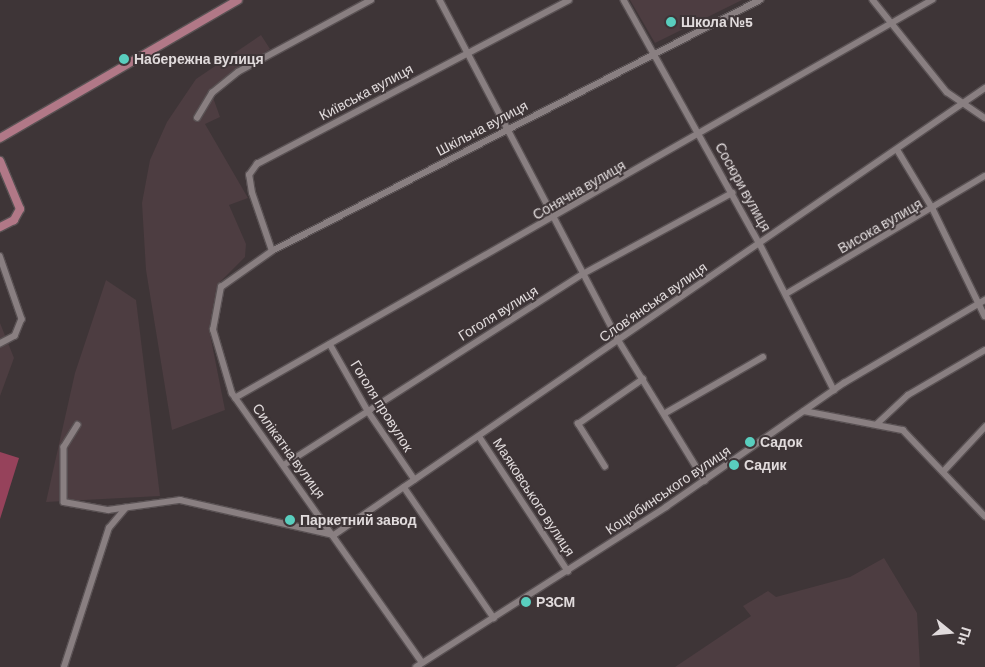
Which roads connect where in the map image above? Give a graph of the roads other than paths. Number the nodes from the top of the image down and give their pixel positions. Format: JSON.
{"nodes":[{"id":1,"x":238,"y":0,"type":"edge"},
{"id":2,"x":371,"y":0,"type":"edge"},
{"id":3,"x":440,"y":0,"type":"edge"},
{"id":4,"x":569,"y":0,"type":"edge"},
{"id":5,"x":624,"y":0,"type":"edge"},
{"id":6,"x":760,"y":0,"type":"edge"},
{"id":7,"x":873,"y":0,"type":"edge"},
{"id":8,"x":932,"y":0,"type":"edge"},
{"id":9,"x":891,"y":23,"type":"junction"},
{"id":10,"x":469,"y":52,"type":"junction"},
{"id":11,"x":653,"y":52,"type":"junction"},
{"id":12,"x":985,"y":88,"type":"edge"},
{"id":13,"x":962,"y":104,"type":"junction"},
{"id":14,"x":198,"y":118,"type":"dead end"},
{"id":15,"x":985,"y":118,"type":"edge"},
{"id":16,"x":509,"y":128,"type":"junction"},
{"id":17,"x":700,"y":135,"type":"junction"},
{"id":18,"x":0,"y":138,"type":"edge"},
{"id":19,"x":897,"y":149,"type":"junction"},
{"id":20,"x":0,"y":161,"type":"edge"},
{"id":21,"x":985,"y":176,"type":"edge"},
{"id":22,"x":732,"y":193,"type":"junction"},
{"id":23,"x":934,"y":209,"type":"junction"},
{"id":24,"x":555,"y":218,"type":"junction"},
{"id":25,"x":0,"y":227,"type":"edge"},
{"id":26,"x":760,"y":244,"type":"junction"},
{"id":27,"x":272,"y":251,"type":"junction"},
{"id":28,"x":0,"y":256,"type":"edge"},
{"id":29,"x":583,"y":274,"type":"junction"},
{"id":30,"x":221,"y":287,"type":"joint"},
{"id":31,"x":786,"y":294,"type":"junction"},
{"id":32,"x":982,"y":302,"type":"edge"},
{"id":33,"x":985,"y":316,"type":"edge"},
{"id":34,"x":619,"y":341,"type":"junction"},
{"id":35,"x":0,"y":344,"type":"edge"},
{"id":36,"x":330,"y":344,"type":"junction"},
{"id":37,"x":985,"y":350,"type":"edge"},
{"id":38,"x":763,"y":357,"type":"dead end"},
{"id":39,"x":643,"y":380,"type":"junction"},
{"id":40,"x":834,"y":390,"type":"junction"},
{"id":41,"x":235,"y":398,"type":"junction"},
{"id":42,"x":368,"y":411,"type":"junction"},
{"id":43,"x":804,"y":411,"type":"junction"},
{"id":44,"x":664,"y":414,"type":"junction"},
{"id":45,"x":877,"y":424,"type":"junction"},
{"id":46,"x":78,"y":425,"type":"dead end"},
{"id":47,"x":985,"y":428,"type":"edge"},
{"id":48,"x":479,"y":436,"type":"junction"},
{"id":49,"x":284,"y":465,"type":"junction"},
{"id":50,"x":605,"y":468,"type":"dead end"},
{"id":51,"x":943,"y":472,"type":"junction"},
{"id":52,"x":415,"y":480,"type":"junction"},
{"id":53,"x":705,"y":481,"type":"junction"},
{"id":54,"x":404,"y":487,"type":"junction"},
{"id":55,"x":126,"y":508,"type":"junction"},
{"id":56,"x":985,"y":516,"type":"edge"},
{"id":57,"x":334,"y":535,"type":"junction"},
{"id":58,"x":568,"y":571,"type":"junction"},
{"id":59,"x":494,"y":618,"type":"junction"},
{"id":60,"x":419,"y":665,"type":"edge"},
{"id":61,"x":64,"y":667,"type":"edge"}],
"edges":[{"from":1,"to":18,"type":"main road"},
{"from":2,"to":14,"type":"street"},
{"from":3,"to":10,"type":"street"},
{"from":4,"to":10,"type":"street","name":"Київська вулиця"},
{"from":5,"to":11,"type":"street","name":"Сосюри вулиця"},
{"from":6,"to":11,"type":"street","name":"Шкільна вулиця"},
{"from":7,"to":9,"type":"street"},
{"from":8,"to":9,"type":"street","name":"Сонячна вулиця"},
{"from":9,"to":13,"type":"street"},
{"from":9,"to":17,"type":"street","name":"Сонячна вулиця"},
{"from":10,"to":16,"type":"street"},
{"from":10,"to":27,"type":"street","name":"Київська вулиця"},
{"from":11,"to":16,"type":"street","name":"Шкільна вулиця"},
{"from":11,"to":17,"type":"street","name":"Сосюри вулиця"},
{"from":12,"to":13,"type":"street","name":"Слов’янська вулиця"},
{"from":13,"to":15,"type":"street"},
{"from":13,"to":19,"type":"street","name":"Слов’янська вулиця"},
{"from":16,"to":24,"type":"street"},
{"from":16,"to":27,"type":"street","name":"Шкільна вулиця"},
{"from":17,"to":22,"type":"street","name":"Сосюри вулиця"},
{"from":17,"to":24,"type":"street","name":"Сонячна вулиця"},
{"from":19,"to":23,"type":"street"},
{"from":19,"to":26,"type":"street","name":"Слов’янська вулиця"},
{"from":20,"to":25,"type":"main road"},
{"from":21,"to":23,"type":"street","name":"Висока вулиця"},
{"from":22,"to":26,"type":"street","name":"Сосюри вулиця"},
{"from":22,"to":29,"type":"street","name":"Гоголя вулиця"},
{"from":23,"to":31,"type":"street","name":"Висока вулиця"},
{"from":23,"to":32,"type":"street"},
{"from":24,"to":29,"type":"street"},
{"from":24,"to":36,"type":"street","name":"Сонячна вулиця"},
{"from":26,"to":31,"type":"street","name":"Сосюри вулиця"},
{"from":26,"to":34,"type":"street","name":"Слов’янська вулиця"},
{"from":27,"to":30,"type":"street","name":"Шкільна вулиця"},
{"from":28,"to":35,"type":"street"},
{"from":29,"to":34,"type":"street"},
{"from":29,"to":42,"type":"street","name":"Гоголя вулиця"},
{"from":30,"to":41,"type":"street","name":"Силікатна вулиця"},
{"from":31,"to":40,"type":"street","name":"Сосюри вулиця"},
{"from":32,"to":33,"type":"street"},
{"from":32,"to":40,"type":"street","name":"Коцюбинського вулиця"},
{"from":34,"to":39,"type":"street"},
{"from":34,"to":48,"type":"street","name":"Слов’янська вулиця"},
{"from":36,"to":41,"type":"street","name":"Сонячна вулиця"},
{"from":36,"to":42,"type":"street","name":"Гоголя провулок"},
{"from":37,"to":45,"type":"street"},
{"from":38,"to":44,"type":"street"},
{"from":39,"to":44,"type":"street"},
{"from":39,"to":50,"type":"street"},
{"from":40,"to":43,"type":"street","name":"Коцюбинського вулиця"},
{"from":41,"to":49,"type":"street","name":"Силікатна вулиця"},
{"from":42,"to":49,"type":"street","name":"Гоголя вулиця"},
{"from":42,"to":52,"type":"street","name":"Гоголя провулок"},
{"from":43,"to":45,"type":"street"},
{"from":43,"to":53,"type":"street","name":"Коцюбинського вулиця"},
{"from":44,"to":53,"type":"street"},
{"from":45,"to":51,"type":"street"},
{"from":46,"to":55,"type":"street"},
{"from":47,"to":51,"type":"street"},
{"from":48,"to":52,"type":"street","name":"Слов’янська вулиця"},
{"from":48,"to":58,"type":"street","name":"Маяковського вулиця"},
{"from":49,"to":57,"type":"street","name":"Силікатна вулиця"},
{"from":51,"to":56,"type":"street"},
{"from":52,"to":54,"type":"street","name":"Слов’янська вулиця"},
{"from":53,"to":58,"type":"street","name":"Коцюбинського вулиця"},
{"from":54,"to":57,"type":"street","name":"Слов’янська вулиця"},
{"from":54,"to":59,"type":"street"},
{"from":55,"to":57,"type":"street"},
{"from":55,"to":61,"type":"street"},
{"from":57,"to":60,"type":"street","name":"Силікатна вулиця"},
{"from":58,"to":59,"type":"street","name":"Коцюбинського вулиця"},
{"from":59,"to":60,"type":"street","name":"Коцюбинського вулиця"}]}
